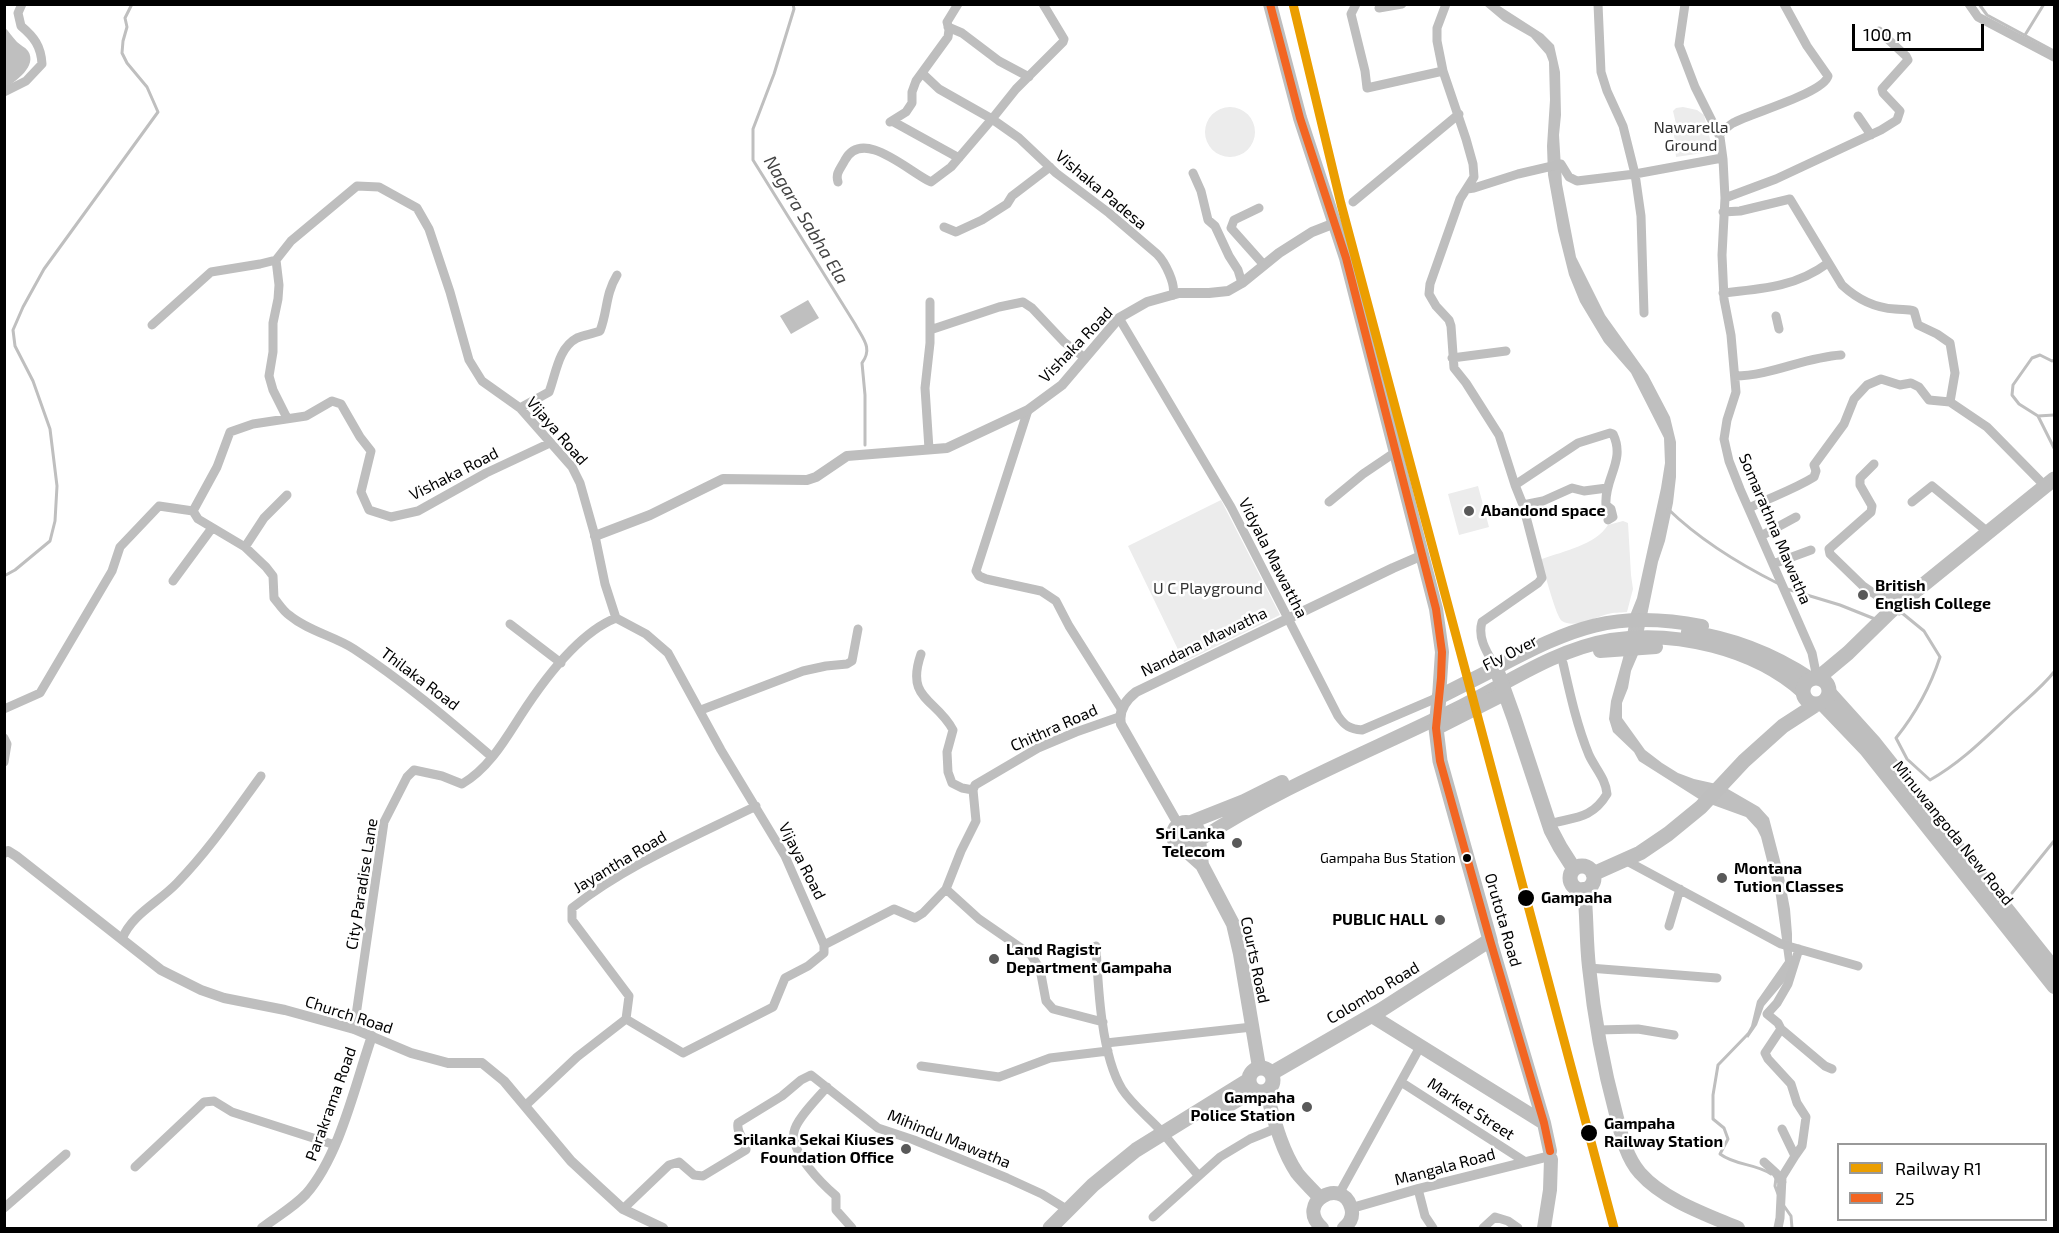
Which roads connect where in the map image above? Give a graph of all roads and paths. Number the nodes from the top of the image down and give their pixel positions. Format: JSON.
{"nodes":[{"id":1,"x":22,"y":4,"type":"edge"},
{"id":2,"x":958,"y":4,"type":"edge"},
{"id":3,"x":1043,"y":4,"type":"edge"},
{"id":4,"x":1270,"y":4,"type":"edge"},
{"id":5,"x":1356,"y":4,"type":"edge"},
{"id":6,"x":1402,"y":4,"type":"edge"},
{"id":7,"x":1446,"y":4,"type":"edge"},
{"id":8,"x":1598,"y":4,"type":"edge"},
{"id":9,"x":1685,"y":4,"type":"edge"},
{"id":10,"x":1784,"y":4,"type":"edge"},
{"id":11,"x":1969,"y":4,"type":"edge"},
{"id":12,"x":1379,"y":8,"type":"dead end"},
{"id":13,"x":948,"y":27,"type":"junction"},
{"id":14,"x":1879,"y":31,"type":"dead end"},
{"id":15,"x":2055,"y":57,"type":"edge"},
{"id":16,"x":1443,"y":71,"type":"junction"},
{"id":17,"x":922,"y":73,"type":"junction"},
{"id":18,"x":1029,"y":77,"type":"junction"},
{"id":19,"x":4,"y":92,"type":"edge"},
{"id":20,"x":1459,"y":114,"type":"junction"},
{"id":21,"x":1858,"y":116,"type":"dead end"},
{"id":22,"x":992,"y":118,"type":"junction"},
{"id":23,"x":1719,"y":135,"type":"junction"},
{"id":24,"x":1871,"y":135,"type":"junction"},
{"id":25,"x":959,"y":158,"type":"junction"},
{"id":26,"x":1722,"y":158,"type":"junction"},
{"id":27,"x":1050,"y":167,"type":"junction"},
{"id":28,"x":1193,"y":173,"type":"dead end"},
{"id":29,"x":1635,"y":174,"type":"junction"},
{"id":30,"x":838,"y":182,"type":"dead end"},
{"id":31,"x":1467,"y":189,"type":"junction"},
{"id":32,"x":1725,"y":198,"type":"junction"},
{"id":33,"x":1353,"y":202,"type":"dead end"},
{"id":34,"x":1259,"y":208,"type":"dead end"},
{"id":35,"x":1723,"y":212,"type":"junction"},
{"id":36,"x":1335,"y":223,"type":"junction"},
{"id":37,"x":944,"y":227,"type":"dead end"},
{"id":38,"x":276,"y":260,"type":"junction"},
{"id":39,"x":1828,"y":263,"type":"junction"},
{"id":40,"x":1264,"y":265,"type":"junction"},
{"id":41,"x":617,"y":275,"type":"dead end"},
{"id":42,"x":1242,"y":283,"type":"junction"},
{"id":43,"x":1724,"y":293,"type":"junction"},
{"id":44,"x":1173,"y":295,"type":"junction"},
{"id":45,"x":930,"y":302,"type":"dead end"},
{"id":46,"x":1644,"y":313,"type":"dead end"},
{"id":47,"x":1776,"y":316,"type":"dead end"},
{"id":48,"x":1119,"y":318,"type":"junction"},
{"id":49,"x":152,"y":325,"type":"dead end"},
{"id":50,"x":1779,"y":329,"type":"dead end"},
{"id":51,"x":930,"y":330,"type":"junction"},
{"id":52,"x":1506,"y":351,"type":"dead end"},
{"id":53,"x":1841,"y":355,"type":"dead end"},
{"id":54,"x":1085,"y":358,"type":"junction"},
{"id":55,"x":1452,"y":358,"type":"junction"},
{"id":56,"x":1736,"y":376,"type":"junction"},
{"id":57,"x":1950,"y":402,"type":"junction"},
{"id":58,"x":519,"y":408,"type":"junction"},
{"id":59,"x":1028,"y":410,"type":"junction"},
{"id":60,"x":287,"y":418,"type":"junction"},
{"id":61,"x":550,"y":443,"type":"junction"},
{"id":62,"x":929,"y":449,"type":"junction"},
{"id":63,"x":1397,"y":451,"type":"junction"},
{"id":64,"x":1874,"y":464,"type":"dead end"},
{"id":65,"x":2050,"y":482,"type":"edge"},
{"id":66,"x":1515,"y":485,"type":"junction"},
{"id":67,"x":1607,"y":488,"type":"junction"},
{"id":68,"x":287,"y":495,"type":"dead end"},
{"id":69,"x":1329,"y":502,"type":"dead end"},
{"id":70,"x":1912,"y":502,"type":"dead end"},
{"id":71,"x":1524,"y":505,"type":"junction"},
{"id":72,"x":1749,"y":508,"type":"junction"},
{"id":73,"x":194,"y":512,"type":"junction"},
{"id":74,"x":1796,"y":518,"type":"dead end"},
{"id":75,"x":1608,"y":520,"type":"dead end"},
{"id":76,"x":212,"y":528,"type":"junction"},
{"id":77,"x":1989,"y":533,"type":"junction"},
{"id":78,"x":595,"y":536,"type":"junction"},
{"id":79,"x":1761,"y":536,"type":"junction"},
{"id":80,"x":245,"y":547,"type":"junction"},
{"id":81,"x":1811,"y":550,"type":"dead end"},
{"id":82,"x":1423,"y":555,"type":"junction"},
{"id":83,"x":1773,"y":564,"type":"junction"},
{"id":84,"x":173,"y":581,"type":"dead end"},
{"id":85,"x":1905,"y":600,"type":"junction"},
{"id":86,"x":616,"y":618,"type":"junction"},
{"id":87,"x":1287,"y":619,"type":"junction"},
{"id":88,"x":510,"y":624,"type":"dead end"},
{"id":89,"x":858,"y":629,"type":"dead end"},
{"id":90,"x":1684,"y":636,"type":"junction"},
{"id":91,"x":1753,"y":648,"type":"junction"},
{"id":92,"x":1730,"y":652,"type":"junction"},
{"id":93,"x":921,"y":654,"type":"dead end"},
{"id":94,"x":561,"y":663,"type":"junction"},
{"id":95,"x":1563,"y":663,"type":"junction"},
{"id":96,"x":1496,"y":668,"type":"junction"},
{"id":97,"x":1816,"y":690,"type":"junction"},
{"id":98,"x":1505,"y":693,"type":"junction"},
{"id":99,"x":1439,"y":697,"type":"junction"},
{"id":100,"x":4,"y":709,"type":"edge"},
{"id":101,"x":701,"y":710,"type":"junction"},
{"id":102,"x":1121,"y":714,"type":"junction"},
{"id":103,"x":1436,"y":728,"type":"junction"},
{"id":104,"x":4,"y":738,"type":"edge"},
{"id":105,"x":492,"y":757,"type":"junction"},
{"id":106,"x":4,"y":762,"type":"edge"},
{"id":107,"x":261,"y":776,"type":"dead end"},
{"id":108,"x":1304,"y":776,"type":"junction"},
{"id":109,"x":973,"y":790,"type":"junction"},
{"id":110,"x":756,"y":806,"type":"junction"},
{"id":111,"x":1185,"y":823,"type":"junction"},
{"id":112,"x":1549,"y":824,"type":"junction"},
{"id":113,"x":1198,"y":840,"type":"junction"},
{"id":114,"x":1184,"y":848,"type":"junction"},
{"id":115,"x":4,"y":852,"type":"edge"},
{"id":116,"x":1624,"y":860,"type":"junction"},
{"id":117,"x":1202,"y":865,"type":"junction"},
{"id":118,"x":1574,"y":869,"type":"junction"},
{"id":119,"x":1593,"y":874,"type":"junction"},
{"id":120,"x":1584,"y":889,"type":"junction"},
{"id":121,"x":1680,"y":889,"type":"junction"},
{"id":122,"x":946,"y":890,"type":"junction"},
{"id":123,"x":1669,"y":926,"type":"dead end"},
{"id":124,"x":122,"y":939,"type":"junction"},
{"id":125,"x":1490,"y":940,"type":"junction"},
{"id":126,"x":824,"y":945,"type":"junction"},
{"id":127,"x":1096,"y":946,"type":"dead end"},
{"id":128,"x":1796,"y":948,"type":"junction"},
{"id":129,"x":1858,"y":966,"type":"dead end"},
{"id":130,"x":1589,"y":968,"type":"junction"},
{"id":131,"x":2055,"y":968,"type":"edge"},
{"id":132,"x":1717,"y":978,"type":"dead end"},
{"id":133,"x":2055,"y":987,"type":"edge"},
{"id":134,"x":1372,"y":1016,"type":"junction"},
{"id":135,"x":626,"y":1019,"type":"junction"},
{"id":136,"x":1103,"y":1022,"type":"junction"},
{"id":137,"x":1252,"y":1027,"type":"junction"},
{"id":138,"x":354,"y":1029,"type":"junction"},
{"id":139,"x":1781,"y":1029,"type":"junction"},
{"id":140,"x":1598,"y":1030,"type":"junction"},
{"id":141,"x":1674,"y":1035,"type":"dead end"},
{"id":142,"x":372,"y":1036,"type":"junction"},
{"id":143,"x":1107,"y":1047,"type":"junction"},
{"id":144,"x":1420,"y":1047,"type":"junction"},
{"id":145,"x":921,"y":1066,"type":"dead end"},
{"id":146,"x":1832,"y":1069,"type":"dead end"},
{"id":147,"x":1265,"y":1070,"type":"junction"},
{"id":148,"x":1401,"y":1082,"type":"junction"},
{"id":149,"x":827,"y":1087,"type":"junction"},
{"id":150,"x":1256,"y":1087,"type":"junction"},
{"id":151,"x":526,"y":1105,"type":"junction"},
{"id":152,"x":1544,"y":1123,"type":"junction"},
{"id":153,"x":1277,"y":1128,"type":"junction"},
{"id":154,"x":1782,"y":1129,"type":"dead end"},
{"id":155,"x":1165,"y":1136,"type":"junction"},
{"id":156,"x":335,"y":1145,"type":"junction"},
{"id":157,"x":66,"y":1154,"type":"dead end"},
{"id":158,"x":1549,"y":1156,"type":"junction"},
{"id":159,"x":1795,"y":1156,"type":"junction"},
{"id":160,"x":1524,"y":1161,"type":"junction"},
{"id":161,"x":1764,"y":1162,"type":"dead end"},
{"id":162,"x":135,"y":1167,"type":"dead end"},
{"id":163,"x":1198,"y":1175,"type":"junction"},
{"id":164,"x":1782,"y":1182,"type":"junction"},
{"id":165,"x":1418,"y":1189,"type":"junction"},
{"id":166,"x":1340,"y":1194,"type":"junction"},
{"id":167,"x":1320,"y":1198,"type":"junction"},
{"id":168,"x":4,"y":1208,"type":"edge"},
{"id":169,"x":1352,"y":1208,"type":"junction"},
{"id":170,"x":623,"y":1209,"type":"junction"},
{"id":171,"x":1072,"y":1213,"type":"junction"},
{"id":172,"x":1153,"y":1217,"type":"dead end"},
{"id":173,"x":1316,"y":1225,"type":"edge"},
{"id":174,"x":658,"y":1227,"type":"edge"},
{"id":175,"x":262,"y":1228,"type":"edge"},
{"id":176,"x":852,"y":1228,"type":"edge"},
{"id":177,"x":1050,"y":1228,"type":"edge"},
{"id":178,"x":1063,"y":1228,"type":"edge"},
{"id":179,"x":1347,"y":1228,"type":"edge"},
{"id":180,"x":1433,"y":1228,"type":"edge"},
{"id":181,"x":1483,"y":1228,"type":"edge"},
{"id":182,"x":1518,"y":1228,"type":"edge"},
{"id":183,"x":1544,"y":1228,"type":"edge"},
{"id":184,"x":1738,"y":1228,"type":"edge"},
{"id":185,"x":1778,"y":1228,"type":"edge"}],
"edges":[{"from":1,"to":19,"type":"street"},
{"from":2,"to":13,"type":"street"},
{"from":3,"to":18,"type":"street"},
{"from":4,"to":36,"type":"main road"},
{"from":5,"to":16,"type":"street"},
{"from":6,"to":12,"type":"street"},
{"from":7,"to":16,"type":"street"},
{"from":8,"to":29,"type":"street"},
{"from":9,"to":23,"type":"street","name":"Somarathna Mawatha"},
{"from":10,"to":23,"type":"street"},
{"from":11,"to":15,"type":"street"},
{"from":13,"to":17,"type":"street"},
{"from":13,"to":18,"type":"street"},
{"from":14,"to":24,"type":"street"},
{"from":16,"to":20,"type":"street"},
{"from":17,"to":22,"type":"street","name":"Vishaka Padesa"},
{"from":17,"to":25,"type":"street"},
{"from":18,"to":22,"type":"street"},
{"from":20,"to":31,"type":"street"},
{"from":20,"to":33,"type":"street"},
{"from":21,"to":24,"type":"street"},
{"from":22,"to":25,"type":"street"},
{"from":22,"to":27,"type":"street","name":"Vishaka Padesa"},
{"from":23,"to":26,"type":"street","name":"Somarathna Mawatha"},
{"from":24,"to":32,"type":"street"},
{"from":25,"to":30,"type":"street"},
{"from":26,"to":29,"type":"street"},
{"from":26,"to":32,"type":"street","name":"Somarathna Mawatha"},
{"from":27,"to":37,"type":"street"},
{"from":27,"to":44,"type":"street","name":"Vishaka Padesa"},
{"from":28,"to":42,"type":"street"},
{"from":29,"to":31,"type":"street"},
{"from":29,"to":46,"type":"street"},
{"from":31,"to":55,"type":"street"},
{"from":32,"to":35,"type":"street","name":"Somarathna Mawatha"},
{"from":34,"to":40,"type":"street"},
{"from":35,"to":39,"type":"street"},
{"from":35,"to":43,"type":"street","name":"Somarathna Mawatha"},
{"from":36,"to":40,"type":"street","name":"Vishaka Road"},
{"from":36,"to":63,"type":"main road"},
{"from":38,"to":49,"type":"street"},
{"from":38,"to":58,"type":"street","name":"Vijaya Road"},
{"from":38,"to":60,"type":"street"},
{"from":39,"to":43,"type":"street"},
{"from":39,"to":57,"type":"street"},
{"from":40,"to":42,"type":"street","name":"Vishaka Road"},
{"from":41,"to":58,"type":"street"},
{"from":42,"to":44,"type":"street","name":"Vishaka Road"},
{"from":43,"to":56,"type":"street","name":"Somarathna Mawatha"},
{"from":44,"to":48,"type":"street","name":"Vishaka Road"},
{"from":45,"to":51,"type":"street"},
{"from":47,"to":50,"type":"street"},
{"from":48,"to":54,"type":"street","name":"Vishaka Road"},
{"from":48,"to":87,"type":"street","name":"Vidyala Mawattha"},
{"from":51,"to":54,"type":"street"},
{"from":51,"to":62,"type":"street"},
{"from":52,"to":55,"type":"street"},
{"from":53,"to":56,"type":"street"},
{"from":54,"to":59,"type":"street","name":"Vishaka Road"},
{"from":55,"to":66,"type":"street"},
{"from":56,"to":72,"type":"street","name":"Somarathna Mawatha"},
{"from":57,"to":65,"type":"street"},
{"from":57,"to":72,"type":"street"},
{"from":58,"to":61,"type":"street","name":"Vijaya Road"},
{"from":59,"to":62,"type":"street","name":"Vishaka Road"},
{"from":59,"to":102,"type":"street"},
{"from":60,"to":61,"type":"street","name":"Vishaka Road"},
{"from":60,"to":73,"type":"street","name":"Vishaka Road"},
{"from":61,"to":78,"type":"street","name":"Vijaya Road"},
{"from":62,"to":78,"type":"street","name":"Vishaka Road"},
{"from":63,"to":69,"type":"street"},
{"from":63,"to":82,"type":"main road"},
{"from":64,"to":85,"type":"street"},
{"from":65,"to":77,"type":"highway"},
{"from":66,"to":67,"type":"street"},
{"from":66,"to":71,"type":"street"},
{"from":67,"to":71,"type":"street"},
{"from":67,"to":75,"type":"street"},
{"from":68,"to":80,"type":"street"},
{"from":70,"to":77,"type":"street"},
{"from":71,"to":96,"type":"street"},
{"from":72,"to":79,"type":"street","name":"Somarathna Mawatha"},
{"from":73,"to":76,"type":"street","name":"Thilaka Road"},
{"from":73,"to":100,"type":"street"},
{"from":74,"to":79,"type":"street"},
{"from":76,"to":80,"type":"street","name":"Thilaka Road"},
{"from":76,"to":84,"type":"street"},
{"from":77,"to":85,"type":"highway"},
{"from":78,"to":86,"type":"street","name":"Vijaya Road"},
{"from":79,"to":83,"type":"street","name":"Somarathna Mawatha"},
{"from":80,"to":105,"type":"street","name":"Thilaka Road"},
{"from":81,"to":83,"type":"street"},
{"from":82,"to":87,"type":"street","name":"Nandana Mawatha"},
{"from":82,"to":99,"type":"main road"},
{"from":83,"to":97,"type":"street","name":"Somarathna Mawatha"},
{"from":85,"to":97,"type":"highway"},
{"from":86,"to":94,"type":"street"},
{"from":86,"to":101,"type":"street","name":"Vijaya Road"},
{"from":87,"to":99,"type":"street","name":"Vidyala Mawattha"},
{"from":87,"to":102,"type":"street","name":"Nandana Mawatha"},
{"from":88,"to":94,"type":"street"},
{"from":89,"to":101,"type":"street"},
{"from":90,"to":91,"type":"main road"},
{"from":90,"to":92,"type":"main road"},
{"from":90,"to":108,"type":"main road","name":"Fly Over"},
{"from":91,"to":96,"type":"main road"},
{"from":91,"to":97,"type":"main road"},
{"from":92,"to":95,"type":"main road"},
{"from":92,"to":97,"type":"main road"},
{"from":93,"to":109,"type":"street"},
{"from":94,"to":105,"type":"street"},
{"from":95,"to":98,"type":"main road"},
{"from":95,"to":112,"type":"street"},
{"from":96,"to":98,"type":"highway"},
{"from":96,"to":99,"type":"highway"},
{"from":97,"to":116,"type":"highway"},
{"from":97,"to":131,"type":"main road","name":"Minuwangoda New Road"},
{"from":97,"to":133,"type":"main road","name":"Minuwangoda New Road"},
{"from":98,"to":103,"type":"highway"},
{"from":98,"to":112,"type":"highway"},
{"from":99,"to":103,"type":"highway","name":"Orutota Road"},
{"from":101,"to":110,"type":"street","name":"Vijaya Road"},
{"from":102,"to":109,"type":"street","name":"Chithra Road"},
{"from":102,"to":111,"type":"street"},
{"from":103,"to":125,"type":"highway","name":"Orutota Road"},
{"from":104,"to":106,"type":"street"},
{"from":105,"to":138,"type":"street","name":"City Paradise Lane"},
{"from":107,"to":124,"type":"street"},
{"from":108,"to":111,"type":"main road"},
{"from":108,"to":113,"type":"main road"},
{"from":109,"to":122,"type":"street"},
{"from":110,"to":126,"type":"street","name":"Vijaya Road"},
{"from":110,"to":135,"type":"street","name":"Jayantha Road"},
{"from":111,"to":113,"type":"main road"},
{"from":111,"to":114,"type":"main road"},
{"from":112,"to":118,"type":"highway"},
{"from":113,"to":114,"type":"main road"},
{"from":113,"to":117,"type":"main road","name":"Courts Road"},
{"from":114,"to":117,"type":"main road","name":"Courts Road"},
{"from":115,"to":124,"type":"street","name":"Church Road"},
{"from":116,"to":119,"type":"highway"},
{"from":116,"to":121,"type":"street"},
{"from":117,"to":137,"type":"main road","name":"Courts Road"},
{"from":118,"to":119,"type":"highway"},
{"from":118,"to":120,"type":"highway"},
{"from":119,"to":120,"type":"highway"},
{"from":120,"to":130,"type":"main road"},
{"from":121,"to":123,"type":"street"},
{"from":121,"to":128,"type":"street"},
{"from":122,"to":126,"type":"street"},
{"from":122,"to":136,"type":"street"},
{"from":124,"to":138,"type":"street","name":"Church Road"},
{"from":125,"to":134,"type":"highway","name":"Colombo Road"},
{"from":125,"to":152,"type":"main road","name":"Orutota Road"},
{"from":126,"to":135,"type":"street"},
{"from":127,"to":136,"type":"street"},
{"from":128,"to":129,"type":"street"},
{"from":128,"to":139,"type":"street"},
{"from":130,"to":132,"type":"street"},
{"from":130,"to":140,"type":"main road"},
{"from":134,"to":144,"type":"main road"},
{"from":134,"to":147,"type":"highway","name":"Colombo Road"},
{"from":135,"to":151,"type":"street"},
{"from":136,"to":143,"type":"street"},
{"from":137,"to":143,"type":"street"},
{"from":137,"to":147,"type":"main road","name":"Courts Road"},
{"from":138,"to":142,"type":"street","name":"Church Road"},
{"from":139,"to":146,"type":"street"},
{"from":139,"to":159,"type":"street"},
{"from":140,"to":141,"type":"street"},
{"from":140,"to":184,"type":"main road"},
{"from":142,"to":151,"type":"street","name":"Church Road"},
{"from":142,"to":156,"type":"street","name":"Parakrama Road"},
{"from":143,"to":145,"type":"street"},
{"from":143,"to":155,"type":"street"},
{"from":144,"to":148,"type":"street","name":"Market Street"},
{"from":144,"to":152,"type":"main road"},
{"from":147,"to":150,"type":"highway"},
{"from":147,"to":150,"type":"highway"},
{"from":148,"to":160,"type":"street","name":"Market Street"},
{"from":148,"to":166,"type":"street","name":"Market Street"},
{"from":149,"to":170,"type":"street","name":"Mihindu Mawatha"},
{"from":149,"to":171,"type":"street","name":"Mihindu Mawatha"},
{"from":149,"to":176,"type":"street"},
{"from":150,"to":153,"type":"main road"},
{"from":150,"to":155,"type":"highway"},
{"from":151,"to":170,"type":"street","name":"Church Road"},
{"from":152,"to":158,"type":"main road","name":"Orutota Road"},
{"from":153,"to":163,"type":"street"},
{"from":153,"to":167,"type":"main road"},
{"from":154,"to":159,"type":"street"},
{"from":155,"to":163,"type":"street"},
{"from":155,"to":171,"type":"highway"},
{"from":156,"to":162,"type":"street"},
{"from":156,"to":175,"type":"street","name":"Parakrama Road"},
{"from":157,"to":168,"type":"street"},
{"from":158,"to":160,"type":"street","name":"Mangala Road"},
{"from":158,"to":183,"type":"main road","name":"Orutota Road"},
{"from":159,"to":164,"type":"street"},
{"from":160,"to":165,"type":"street","name":"Mangala Road"},
{"from":161,"to":164,"type":"street"},
{"from":163,"to":172,"type":"street"},
{"from":164,"to":185,"type":"street"},
{"from":165,"to":169,"type":"street","name":"Mangala Road"},
{"from":165,"to":180,"type":"street"},
{"from":166,"to":167,"type":"main road"},
{"from":166,"to":169,"type":"main road"},
{"from":167,"to":173,"type":"main road"},
{"from":169,"to":179,"type":"main road"},
{"from":170,"to":174,"type":"street","name":"Church Road"},
{"from":171,"to":177,"type":"highway"},
{"from":171,"to":178,"type":"highway"},
{"from":181,"to":182,"type":"street"}]}
